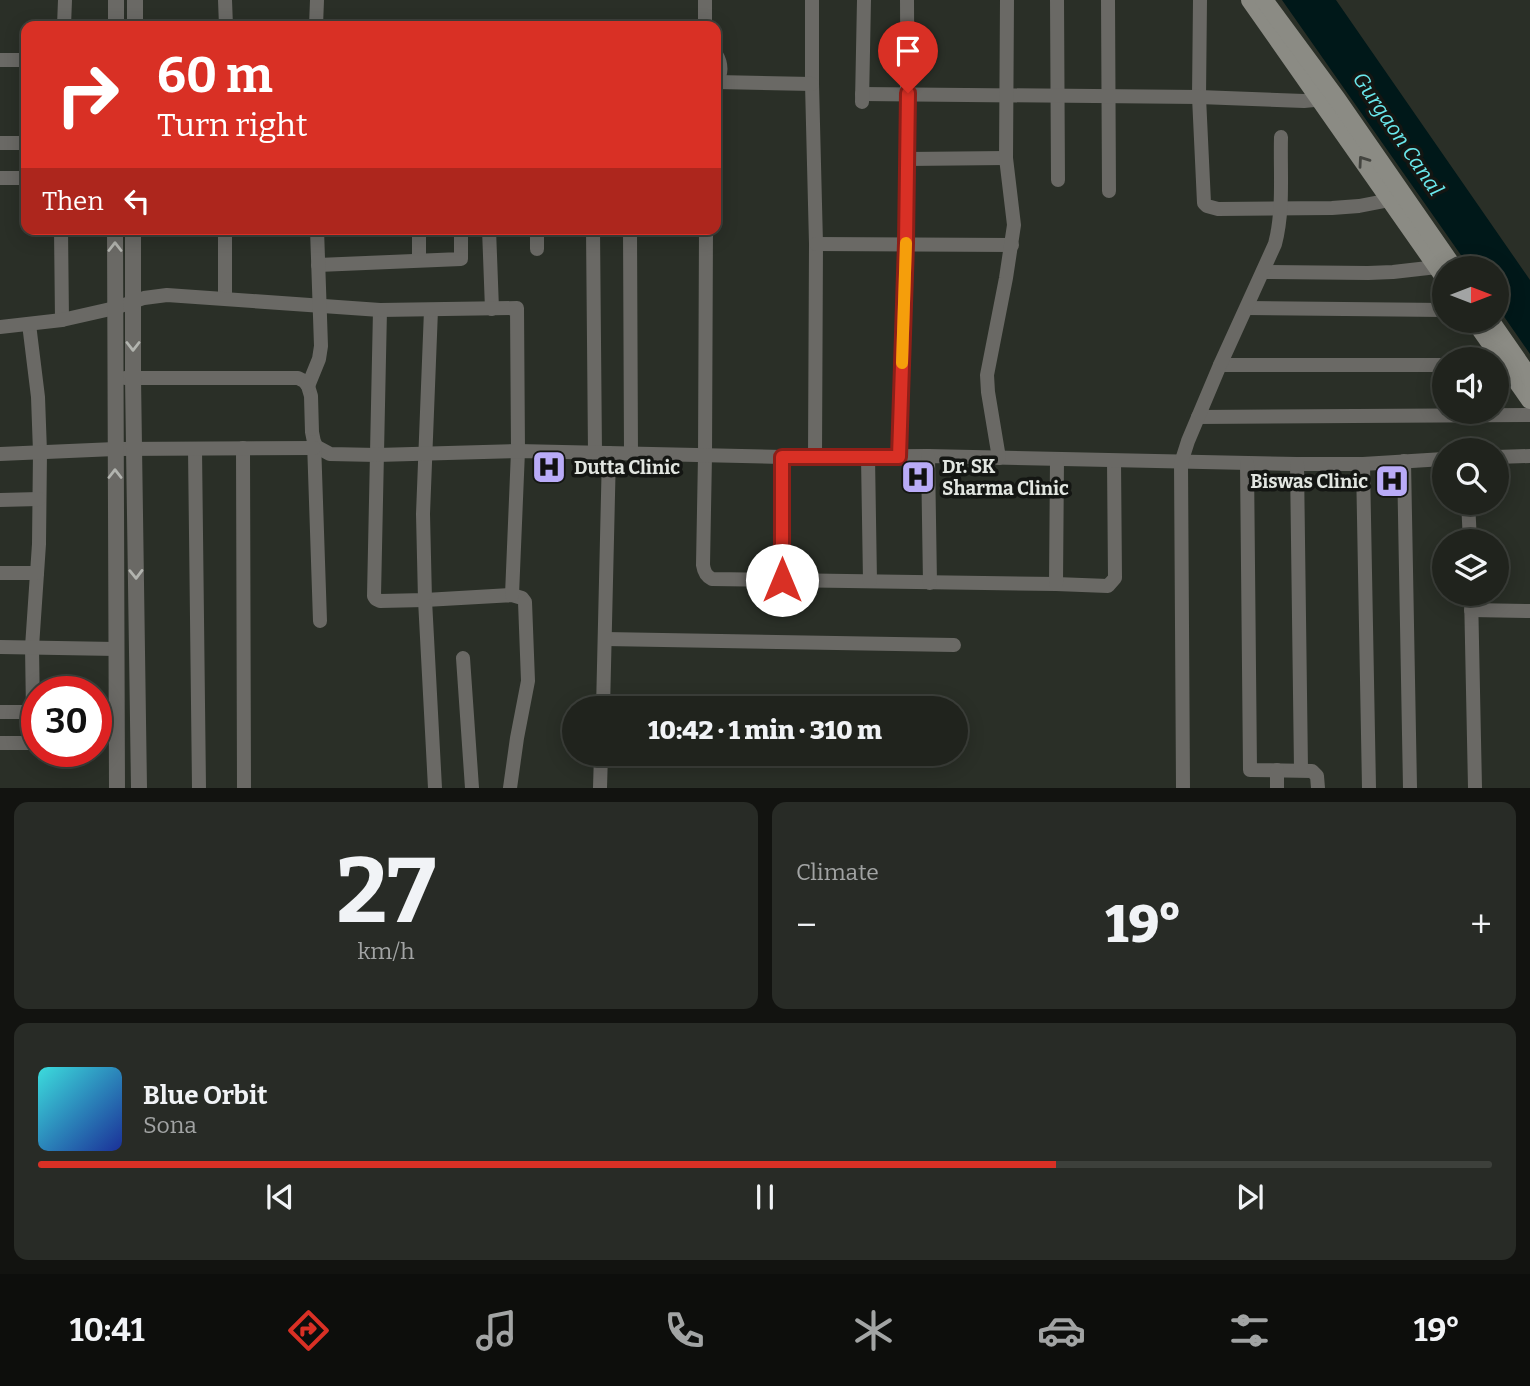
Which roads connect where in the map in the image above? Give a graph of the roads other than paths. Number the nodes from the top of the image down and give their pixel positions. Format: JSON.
{"nodes":[{"id":1,"x":65,"y":0,"type":"edge"},
{"id":2,"x":116,"y":0,"type":"edge"},
{"id":3,"x":135,"y":0,"type":"edge"},
{"id":4,"x":225,"y":0,"type":"edge"},
{"id":5,"x":317,"y":0,"type":"edge"},
{"id":6,"x":705,"y":0,"type":"edge"},
{"id":7,"x":813,"y":0,"type":"edge"},
{"id":8,"x":864,"y":0,"type":"edge"},
{"id":9,"x":907,"y":0,"type":"edge"},
{"id":10,"x":1007,"y":0,"type":"edge"},
{"id":11,"x":1057,"y":0,"type":"edge"},
{"id":12,"x":1108,"y":0,"type":"edge"},
{"id":13,"x":1200,"y":0,"type":"edge"},
{"id":14,"x":1250,"y":0,"type":"edge"},
{"id":15,"x":1264,"y":0,"type":"edge"},
{"id":16,"x":64,"y":21,"type":"edge"},
{"id":17,"x":116,"y":21,"type":"edge"},
{"id":18,"x":135,"y":21,"type":"edge"},
{"id":19,"x":226,"y":21,"type":"edge"},
{"id":20,"x":316,"y":21,"type":"edge"},
{"id":21,"x":705,"y":21,"type":"edge"},
{"id":22,"x":0,"y":60,"type":"edge"},
{"id":23,"x":21,"y":60,"type":"edge"},
{"id":24,"x":721,"y":83,"type":"edge"},
{"id":25,"x":812,"y":84,"type":"junction"},
{"id":26,"x":908,"y":93,"type":"junction"},
{"id":27,"x":1324,"y":93,"type":"junction"},
{"id":28,"x":1006,"y":95,"type":"junction"},
{"id":29,"x":1057,"y":96,"type":"junction"},
{"id":30,"x":1109,"y":96,"type":"junction"},
{"id":31,"x":1199,"y":97,"type":"junction"},
{"id":32,"x":1281,"y":137,"type":"dead end"},
{"id":33,"x":0,"y":143,"type":"edge"},
{"id":34,"x":21,"y":143,"type":"edge"},
{"id":35,"x":1006,"y":158,"type":"junction"},
{"id":36,"x":907,"y":159,"type":"junction"},
{"id":37,"x":0,"y":178,"type":"edge"},
{"id":38,"x":21,"y":178,"type":"edge"},
{"id":39,"x":1058,"y":180,"type":"dead end"},
{"id":40,"x":1109,"y":191,"type":"dead end"},
{"id":41,"x":1390,"y":200,"type":"junction"},
{"id":42,"x":1280,"y":208,"type":"junction"},
{"id":43,"x":61,"y":235,"type":"edge"},
{"id":44,"x":115,"y":235,"type":"edge"},
{"id":45,"x":133,"y":235,"type":"edge"},
{"id":46,"x":225,"y":235,"type":"edge"},
{"id":47,"x":317,"y":235,"type":"edge"},
{"id":48,"x":419,"y":235,"type":"edge"},
{"id":49,"x":461,"y":235,"type":"edge"},
{"id":50,"x":489,"y":235,"type":"edge"},
{"id":51,"x":537,"y":235,"type":"edge"},
{"id":52,"x":593,"y":235,"type":"edge"},
{"id":53,"x":630,"y":235,"type":"edge"},
{"id":54,"x":706,"y":235,"type":"edge"},
{"id":55,"x":906,"y":243,"type":"junction"},
{"id":56,"x":816,"y":244,"type":"junction"},
{"id":57,"x":1012,"y":245,"type":"junction"},
{"id":58,"x":537,"y":249,"type":"dead end"},
{"id":59,"x":1434,"y":256,"type":"edge"},
{"id":60,"x":1435,"y":256,"type":"edge"},
{"id":61,"x":419,"y":260,"type":"junction"},
{"id":62,"x":318,"y":265,"type":"junction"},
{"id":63,"x":1432,"y":271,"type":"edge"},
{"id":64,"x":1263,"y":272,"type":"junction"},
{"id":65,"x":225,"y":298,"type":"junction"},
{"id":66,"x":133,"y":301,"type":"junction"},
{"id":67,"x":320,"y":306,"type":"junction"},
{"id":68,"x":115,"y":308,"type":"junction"},
{"id":69,"x":1247,"y":308,"type":"junction"},
{"id":70,"x":492,"y":309,"type":"junction"},
{"id":71,"x":380,"y":310,"type":"junction"},
{"id":72,"x":432,"y":310,"type":"junction"},
{"id":73,"x":1432,"y":310,"type":"edge"},
{"id":74,"x":62,"y":320,"type":"junction"},
{"id":75,"x":29,"y":324,"type":"junction"},
{"id":76,"x":0,"y":327,"type":"edge"},
{"id":77,"x":1499,"y":333,"type":"edge"},
{"id":78,"x":1220,"y":365,"type":"junction"},
{"id":79,"x":1432,"y":365,"type":"edge"},
{"id":80,"x":1509,"y":374,"type":"edge"},
{"id":81,"x":133,"y":378,"type":"junction"},
{"id":82,"x":1530,"y":378,"type":"edge"},
{"id":83,"x":115,"y":379,"type":"junction"},
{"id":84,"x":308,"y":386,"type":"junction"},
{"id":85,"x":1530,"y":400,"type":"edge"},
{"id":86,"x":1530,"y":415,"type":"edge"},
{"id":87,"x":1198,"y":417,"type":"junction"},
{"id":88,"x":314,"y":445,"type":"junction"},
{"id":89,"x":243,"y":448,"type":"junction"},
{"id":90,"x":115,"y":449,"type":"junction"},
{"id":91,"x":135,"y":449,"type":"junction"},
{"id":92,"x":195,"y":449,"type":"junction"},
{"id":93,"x":518,"y":451,"type":"junction"},
{"id":94,"x":40,"y":452,"type":"junction"},
{"id":95,"x":426,"y":453,"type":"junction"},
{"id":96,"x":602,"y":453,"type":"junction"},
{"id":97,"x":0,"y":454,"type":"edge"},
{"id":98,"x":631,"y":454,"type":"junction"},
{"id":99,"x":377,"y":455,"type":"junction"},
{"id":100,"x":705,"y":456,"type":"junction"},
{"id":101,"x":815,"y":456,"type":"junction"},
{"id":102,"x":928,"y":456,"type":"junction"},
{"id":103,"x":1530,"y":456,"type":"edge"},
{"id":104,"x":782,"y":457,"type":"junction"},
{"id":105,"x":868,"y":457,"type":"junction"},
{"id":106,"x":899,"y":457,"type":"junction"},
{"id":107,"x":1509,"y":457,"type":"edge"},
{"id":108,"x":999,"y":458,"type":"junction"},
{"id":109,"x":1058,"y":460,"type":"junction"},
{"id":110,"x":1432,"y":460,"type":"edge"},
{"id":111,"x":1114,"y":461,"type":"junction"},
{"id":112,"x":1404,"y":461,"type":"junction"},
{"id":113,"x":1181,"y":463,"type":"junction"},
{"id":114,"x":1247,"y":463,"type":"junction"},
{"id":115,"x":1297,"y":464,"type":"junction"},
{"id":116,"x":1363,"y":464,"type":"junction"},
{"id":117,"x":39,"y":499,"type":"junction"},
{"id":118,"x":0,"y":500,"type":"edge"},
{"id":119,"x":0,"y":573,"type":"edge"},
{"id":120,"x":37,"y":573,"type":"junction"},
{"id":121,"x":782,"y":580,"type":"junction"},
{"id":122,"x":870,"y":581,"type":"junction"},
{"id":123,"x":930,"y":583,"type":"junction"},
{"id":124,"x":1056,"y":584,"type":"junction"},
{"id":125,"x":512,"y":595,"type":"junction"},
{"id":126,"x":425,"y":600,"type":"junction"},
{"id":127,"x":1471,"y":606,"type":"edge"},
{"id":128,"x":1471,"y":610,"type":"junction"},
{"id":129,"x":1530,"y":611,"type":"edge"},
{"id":130,"x":320,"y":621,"type":"dead end"},
{"id":131,"x":605,"y":639,"type":"junction"},
{"id":132,"x":954,"y":645,"type":"dead end"},
{"id":133,"x":0,"y":647,"type":"edge"},
{"id":134,"x":33,"y":648,"type":"junction"},
{"id":135,"x":116,"y":649,"type":"junction"},
{"id":136,"x":463,"y":658,"type":"dead end"},
{"id":137,"x":34,"y":676,"type":"edge"},
{"id":138,"x":603,"y":696,"type":"edge"},
{"id":139,"x":0,"y":712,"type":"edge"},
{"id":140,"x":21,"y":712,"type":"edge"},
{"id":141,"x":0,"y":743,"type":"edge"},
{"id":142,"x":21,"y":743,"type":"edge"},
{"id":143,"x":601,"y":766,"type":"edge"},
{"id":144,"x":1277,"y":770,"type":"junction"},
{"id":145,"x":1301,"y":770,"type":"junction"},
{"id":146,"x":117,"y":788,"type":"edge"},
{"id":147,"x":139,"y":788,"type":"edge"},
{"id":148,"x":200,"y":788,"type":"edge"},
{"id":149,"x":244,"y":788,"type":"edge"},
{"id":150,"x":435,"y":788,"type":"edge"},
{"id":151,"x":472,"y":788,"type":"edge"},
{"id":152,"x":510,"y":788,"type":"edge"},
{"id":153,"x":600,"y":788,"type":"edge"},
{"id":154,"x":1183,"y":788,"type":"edge"},
{"id":155,"x":1277,"y":788,"type":"edge"},
{"id":156,"x":1318,"y":788,"type":"edge"},
{"id":157,"x":1369,"y":788,"type":"edge"},
{"id":158,"x":1410,"y":788,"type":"edge"},
{"id":159,"x":1475,"y":788,"type":"edge"}],
"edges":[{"from":1,"to":16,"type":"street"},
{"from":2,"to":17,"type":"street"},
{"from":3,"to":18,"type":"street"},
{"from":4,"to":19,"type":"street"},
{"from":5,"to":20,"type":"street"},
{"from":6,"to":21,"type":"street"},
{"from":7,"to":25,"type":"street"},
{"from":8,"to":26,"type":"street"},
{"from":9,"to":26,"type":"street"},
{"from":10,"to":28,"type":"street"},
{"from":11,"to":29,"type":"street"},
{"from":12,"to":30,"type":"street"},
{"from":13,"to":31,"type":"street"},
{"from":14,"to":27,"type":"main road"},
{"from":15,"to":27,"type":"main road"},
{"from":22,"to":23,"type":"street"},
{"from":24,"to":25,"type":"street"},
{"from":25,"to":56,"type":"street"},
{"from":26,"to":28,"type":"street"},
{"from":26,"to":36,"type":"street"},
{"from":27,"to":31,"type":"street"},
{"from":41,"to":27,"type":"main road","one_way":true},
{"from":27,"to":60,"type":"main road"},
{"from":28,"to":29,"type":"street"},
{"from":28,"to":35,"type":"street"},
{"from":29,"to":30,"type":"street"},
{"from":29,"to":39,"type":"street"},
{"from":30,"to":31,"type":"street"},
{"from":30,"to":40,"type":"street"},
{"from":31,"to":42,"type":"street"},
{"from":32,"to":42,"type":"street"},
{"from":33,"to":34,"type":"street"},
{"from":35,"to":36,"type":"street"},
{"from":35,"to":57,"type":"street"},
{"from":36,"to":55,"type":"street"},
{"from":37,"to":38,"type":"street"},
{"from":41,"to":42,"type":"street"},
{"from":41,"to":59,"type":"main road"},
{"from":42,"to":64,"type":"street"},
{"from":43,"to":74,"type":"street"},
{"from":68,"to":44,"type":"street","one_way":true},
{"from":45,"to":66,"type":"street"},
{"from":46,"to":65,"type":"street"},
{"from":47,"to":62,"type":"street"},
{"from":48,"to":61,"type":"street"},
{"from":49,"to":61,"type":"street"},
{"from":50,"to":70,"type":"street"},
{"from":51,"to":58,"type":"street"},
{"from":52,"to":96,"type":"street"},
{"from":53,"to":98,"type":"street"},
{"from":54,"to":100,"type":"street"},
{"from":55,"to":56,"type":"street"},
{"from":55,"to":57,"type":"street"},
{"from":55,"to":106,"type":"street"},
{"from":56,"to":101,"type":"street"},
{"from":57,"to":108,"type":"street"},
{"from":61,"to":62,"type":"street"},
{"from":62,"to":67,"type":"street"},
{"from":63,"to":64,"type":"street"},
{"from":64,"to":69,"type":"street"},
{"from":65,"to":66,"type":"street"},
{"from":65,"to":67,"type":"street"},
{"from":66,"to":68,"type":"street"},
{"from":66,"to":81,"type":"street","one_way":true},
{"from":67,"to":71,"type":"street"},
{"from":67,"to":84,"type":"street"},
{"from":68,"to":74,"type":"street"},
{"from":68,"to":83,"type":"street"},
{"from":69,"to":73,"type":"street"},
{"from":69,"to":78,"type":"street"},
{"from":70,"to":72,"type":"street"},
{"from":70,"to":93,"type":"street"},
{"from":71,"to":72,"type":"street"},
{"from":71,"to":99,"type":"street"},
{"from":72,"to":95,"type":"street"},
{"from":74,"to":75,"type":"street"},
{"from":75,"to":76,"type":"street"},
{"from":75,"to":94,"type":"street"},
{"from":77,"to":82,"type":"main road"},
{"from":78,"to":79,"type":"street"},
{"from":78,"to":87,"type":"street"},
{"from":80,"to":85,"type":"main road"},
{"from":81,"to":83,"type":"street"},
{"from":81,"to":84,"type":"street"},
{"from":81,"to":91,"type":"street"},
{"from":83,"to":90,"type":"street"},
{"from":84,"to":88,"type":"street"},
{"from":86,"to":87,"type":"street"},
{"from":87,"to":113,"type":"street"},
{"from":88,"to":89,"type":"street"},
{"from":88,"to":99,"type":"street"},
{"from":88,"to":130,"type":"street"},
{"from":89,"to":92,"type":"street"},
{"from":89,"to":149,"type":"street"},
{"from":90,"to":91,"type":"street"},
{"from":90,"to":94,"type":"street"},
{"from":135,"to":90,"type":"street","one_way":true},
{"from":91,"to":92,"type":"street"},
{"from":91,"to":147,"type":"street","one_way":true},
{"from":92,"to":148,"type":"street"},
{"from":93,"to":95,"type":"street"},
{"from":93,"to":96,"type":"street"},
{"from":93,"to":125,"type":"street"},
{"from":94,"to":97,"type":"street"},
{"from":94,"to":117,"type":"street"},
{"from":95,"to":99,"type":"street"},
{"from":95,"to":126,"type":"street"},
{"from":96,"to":98,"type":"street"},
{"from":96,"to":131,"type":"street"},
{"from":98,"to":100,"type":"street"},
{"from":99,"to":126,"type":"street"},
{"from":100,"to":104,"type":"street"},
{"from":100,"to":121,"type":"street"},
{"from":101,"to":104,"type":"street"},
{"from":101,"to":105,"type":"street"},
{"from":102,"to":106,"type":"street"},
{"from":102,"to":108,"type":"street"},
{"from":102,"to":123,"type":"street"},
{"from":103,"to":107,"type":"street"},
{"from":104,"to":121,"type":"street"},
{"from":105,"to":106,"type":"street"},
{"from":105,"to":122,"type":"street"},
{"from":108,"to":109,"type":"street"},
{"from":109,"to":111,"type":"street"},
{"from":109,"to":124,"type":"street"},
{"from":110,"to":112,"type":"street"},
{"from":111,"to":113,"type":"street"},
{"from":111,"to":124,"type":"street"},
{"from":112,"to":116,"type":"street"},
{"from":112,"to":158,"type":"street"},
{"from":113,"to":114,"type":"street"},
{"from":113,"to":154,"type":"street"},
{"from":114,"to":115,"type":"street"},
{"from":114,"to":144,"type":"street"},
{"from":115,"to":116,"type":"street"},
{"from":115,"to":145,"type":"street"},
{"from":116,"to":157,"type":"street"},
{"from":117,"to":118,"type":"street"},
{"from":117,"to":120,"type":"street"},
{"from":119,"to":120,"type":"street"},
{"from":120,"to":134,"type":"street"},
{"from":121,"to":122,"type":"street"},
{"from":122,"to":123,"type":"street"},
{"from":123,"to":124,"type":"street"},
{"from":125,"to":126,"type":"street"},
{"from":125,"to":152,"type":"street"},
{"from":126,"to":150,"type":"street"},
{"from":127,"to":128,"type":"street"},
{"from":128,"to":129,"type":"street"},
{"from":128,"to":159,"type":"street"},
{"from":131,"to":132,"type":"street"},
{"from":131,"to":138,"type":"street"},
{"from":133,"to":134,"type":"street"},
{"from":134,"to":135,"type":"street"},
{"from":134,"to":137,"type":"street"},
{"from":135,"to":146,"type":"street"},
{"from":136,"to":151,"type":"street"},
{"from":139,"to":140,"type":"street"},
{"from":141,"to":142,"type":"street"},
{"from":143,"to":153,"type":"street"},
{"from":144,"to":145,"type":"street"},
{"from":144,"to":155,"type":"street"},
{"from":145,"to":156,"type":"street"}]}
